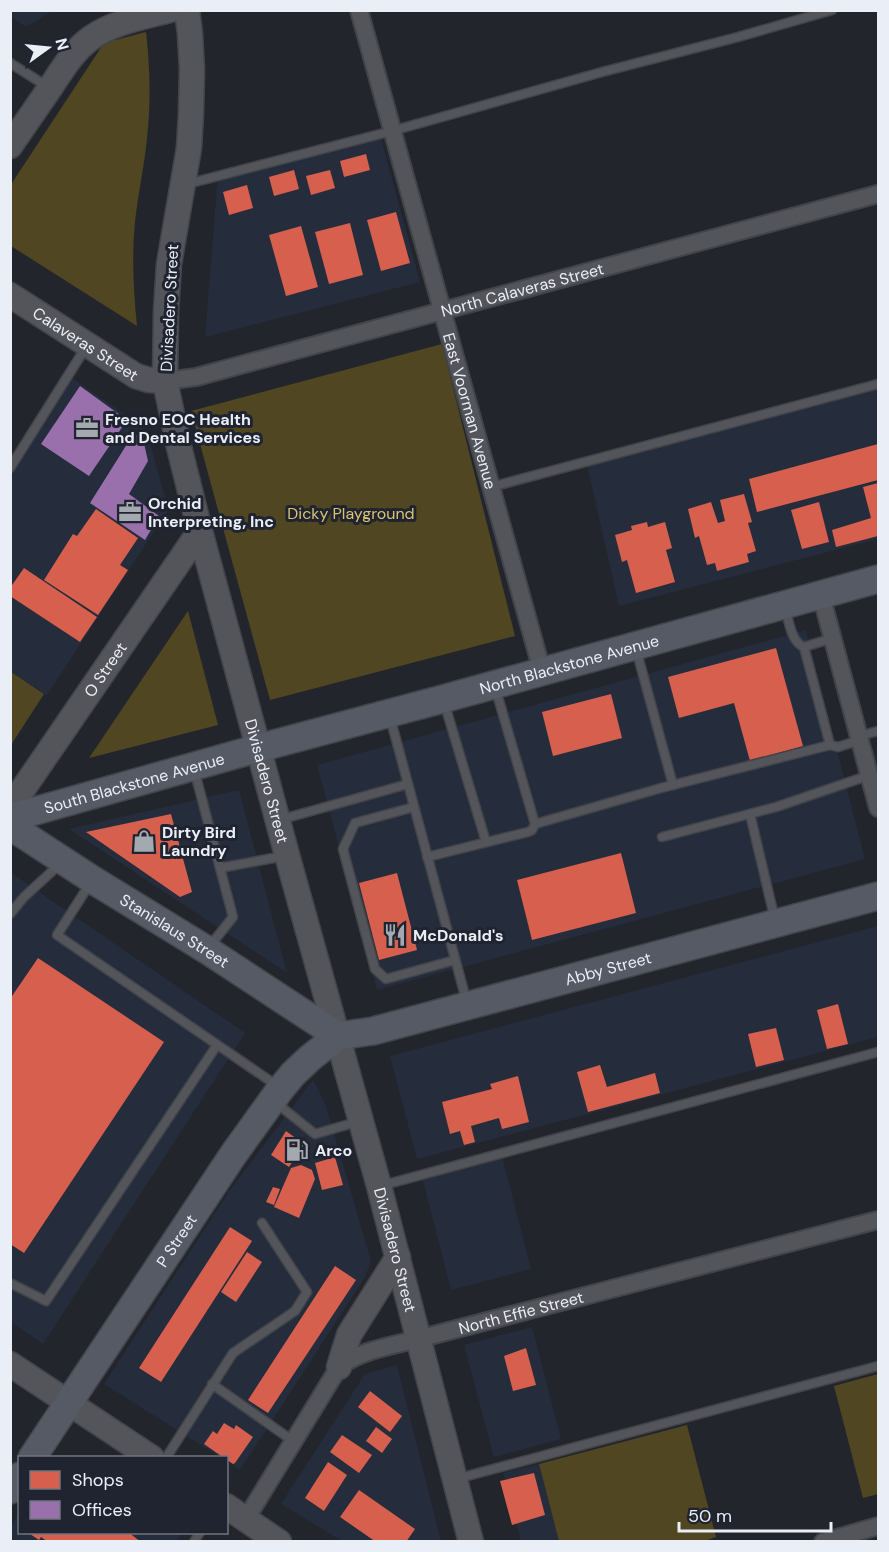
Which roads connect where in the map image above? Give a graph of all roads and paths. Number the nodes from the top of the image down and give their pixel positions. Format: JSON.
{"nodes":[{"id":1,"x":170,"y":10,"type":"edge"},
{"id":2,"x":187,"y":10,"type":"edge"},
{"id":3,"x":358,"y":10,"type":"edge"},
{"id":4,"x":832,"y":10,"type":"edge"},
{"id":5,"x":10,"y":63,"type":"edge"},
{"id":6,"x":49,"y":88,"type":"junction"},
{"id":7,"x":392,"y":131,"type":"junction"},
{"id":8,"x":10,"y":146,"type":"edge"},
{"id":9,"x":183,"y":185,"type":"junction"},
{"id":10,"x":879,"y":194,"type":"edge"},
{"id":11,"x":10,"y":295,"type":"edge"},
{"id":12,"x":442,"y":312,"type":"junction"},
{"id":13,"x":88,"y":344,"type":"junction"},
{"id":14,"x":165,"y":381,"type":"junction"},
{"id":15,"x":879,"y":384,"type":"edge"},
{"id":16,"x":10,"y":468,"type":"edge"},
{"id":17,"x":490,"y":487,"type":"junction"},
{"id":18,"x":201,"y":531,"type":"junction"},
{"id":19,"x":878,"y":580,"type":"edge"},
{"id":20,"x":821,"y":595,"type":"junction"},
{"id":21,"x":784,"y":605,"type":"junction"},
{"id":22,"x":833,"y":638,"type":"junction"},
{"id":23,"x":635,"y":646,"type":"junction"},
{"id":24,"x":804,"y":647,"type":"junction"},
{"id":25,"x":542,"y":672,"type":"junction"},
{"id":26,"x":494,"y":685,"type":"junction"},
{"id":27,"x":443,"y":699,"type":"junction"},
{"id":28,"x":389,"y":714,"type":"junction"},
{"id":29,"x":879,"y":731,"type":"edge"},
{"id":30,"x":860,"y":738,"type":"junction"},
{"id":31,"x":830,"y":745,"type":"junction"},
{"id":32,"x":259,"y":748,"type":"junction"},
{"id":33,"x":193,"y":767,"type":"junction"},
{"id":34,"x":870,"y":775,"type":"junction"},
{"id":35,"x":408,"y":784,"type":"junction"},
{"id":36,"x":674,"y":785,"type":"junction"},
{"id":37,"x":414,"y":807,"type":"junction"},
{"id":38,"x":10,"y":808,"type":"edge"},
{"id":39,"x":879,"y":808,"type":"edge"},
{"id":40,"x":750,"y":814,"type":"junction"},
{"id":41,"x":10,"y":818,"type":"edge"},
{"id":42,"x":279,"y":820,"type":"junction"},
{"id":43,"x":535,"y":824,"type":"junction"},
{"id":44,"x":10,"y":826,"type":"edge"},
{"id":45,"x":662,"y":837,"type":"dead end"},
{"id":46,"x":486,"y":842,"type":"junction"},
{"id":47,"x":287,"y":855,"type":"junction"},
{"id":48,"x":427,"y":857,"type":"junction"},
{"id":49,"x":63,"y":860,"type":"junction"},
{"id":50,"x":220,"y":868,"type":"junction"},
{"id":51,"x":93,"y":879,"type":"junction"},
{"id":52,"x":879,"y":896,"type":"edge"},
{"id":53,"x":10,"y":914,"type":"edge"},
{"id":54,"x":776,"y":923,"type":"junction"},
{"id":55,"x":207,"y":950,"type":"junction"},
{"id":56,"x":455,"y":960,"type":"junction"},
{"id":57,"x":467,"y":1005,"type":"junction"},
{"id":58,"x":338,"y":1036,"type":"junction"},
{"id":59,"x":217,"y":1045,"type":"junction"},
{"id":60,"x":879,"y":1052,"type":"edge"},
{"id":61,"x":277,"y":1094,"type":"junction"},
{"id":62,"x":361,"y":1121,"type":"junction"},
{"id":63,"x":379,"y":1186,"type":"junction"},
{"id":64,"x":879,"y":1220,"type":"edge"},
{"id":65,"x":262,"y":1223,"type":"dead end"},
{"id":66,"x":398,"y":1257,"type":"junction"},
{"id":67,"x":10,"y":1283,"type":"edge"},
{"id":68,"x":418,"y":1339,"type":"junction"},
{"id":69,"x":10,"y":1364,"type":"edge"},
{"id":70,"x":879,"y":1366,"type":"edge"},
{"id":71,"x":339,"y":1367,"type":"junction"},
{"id":72,"x":212,"y":1384,"type":"junction"},
{"id":73,"x":68,"y":1402,"type":"junction"},
{"id":74,"x":293,"y":1441,"type":"junction"},
{"id":75,"x":33,"y":1456,"type":"edge"},
{"id":76,"x":149,"y":1456,"type":"edge"},
{"id":77,"x":167,"y":1456,"type":"edge"},
{"id":78,"x":455,"y":1479,"type":"junction"},
{"id":79,"x":236,"y":1512,"type":"edge"},
{"id":80,"x":879,"y":1526,"type":"edge"},
{"id":81,"x":472,"y":1541,"type":"edge"},
{"id":82,"x":279,"y":1542,"type":"edge"},
{"id":83,"x":824,"y":1542,"type":"edge"}],
"edges":[{"from":1,"to":6,"type":"street"},
{"from":2,"to":9,"type":"street","name":"Divisadero Street"},
{"from":3,"to":7,"type":"street","name":"East Voorman Avenue"},
{"from":4,"to":7,"type":"lane"},
{"from":5,"to":6,"type":"lane"},
{"from":6,"to":8,"type":"street"},
{"from":7,"to":9,"type":"lane"},
{"from":7,"to":12,"type":"street","name":"East Voorman Avenue"},
{"from":9,"to":14,"type":"street","name":"Divisadero Street"},
{"from":10,"to":12,"type":"street","name":"North Calaveras Street"},
{"from":11,"to":13,"type":"street","name":"Calaveras Street"},
{"from":12,"to":14,"type":"street","name":"North Calaveras Street"},
{"from":12,"to":17,"type":"street","name":"East Voorman Avenue"},
{"from":13,"to":14,"type":"street","name":"Calaveras Street"},
{"from":13,"to":16,"type":"lane"},
{"from":14,"to":18,"type":"street","name":"Divisadero Street"},
{"from":15,"to":17,"type":"lane"},
{"from":17,"to":25,"type":"street","name":"East Voorman Avenue"},
{"from":18,"to":32,"type":"street","name":"Divisadero Street"},
{"from":18,"to":38,"type":"street","name":"O Street"},
{"from":19,"to":20,"type":"main road","name":"North Blackstone Avenue"},
{"from":20,"to":21,"type":"main road","name":"North Blackstone Avenue"},
{"from":20,"to":22,"type":"street"},
{"from":21,"to":23,"type":"main road","name":"North Blackstone Avenue"},
{"from":21,"to":24,"type":"lane"},
{"from":22,"to":24,"type":"lane"},
{"from":22,"to":30,"type":"street"},
{"from":23,"to":25,"type":"main road","name":"North Blackstone Avenue"},
{"from":23,"to":36,"type":"lane"},
{"from":24,"to":31,"type":"lane"},
{"from":25,"to":26,"type":"main road","name":"North Blackstone Avenue"},
{"from":26,"to":27,"type":"main road","name":"North Blackstone Avenue"},
{"from":26,"to":43,"type":"lane"},
{"from":27,"to":28,"type":"main road","name":"North Blackstone Avenue"},
{"from":27,"to":46,"type":"lane"},
{"from":28,"to":32,"type":"main road","name":"North Blackstone Avenue"},
{"from":28,"to":35,"type":"lane"},
{"from":29,"to":30,"type":"lane"},
{"from":30,"to":31,"type":"lane"},
{"from":30,"to":34,"type":"street"},
{"from":31,"to":36,"type":"lane"},
{"from":32,"to":33,"type":"main road","name":"South Blackstone Avenue"},
{"from":32,"to":42,"type":"street","name":"Divisadero Street"},
{"from":33,"to":41,"type":"main road","name":"South Blackstone Avenue"},
{"from":33,"to":50,"type":"lane"},
{"from":34,"to":39,"type":"street"},
{"from":34,"to":40,"type":"lane"},
{"from":35,"to":37,"type":"lane"},
{"from":35,"to":42,"type":"lane"},
{"from":36,"to":43,"type":"lane"},
{"from":37,"to":48,"type":"lane"},
{"from":37,"to":56,"type":"lane"},
{"from":40,"to":45,"type":"lane"},
{"from":40,"to":54,"type":"lane"},
{"from":42,"to":47,"type":"street","name":"Divisadero Street"},
{"from":43,"to":46,"type":"lane"},
{"from":44,"to":49,"type":"main road","name":"Stanislaus Street"},
{"from":46,"to":48,"type":"lane"},
{"from":47,"to":50,"type":"lane"},
{"from":47,"to":58,"type":"street","name":"Divisadero Street"},
{"from":48,"to":56,"type":"lane"},
{"from":49,"to":51,"type":"main road","name":"Stanislaus Street"},
{"from":49,"to":53,"type":"lane"},
{"from":50,"to":55,"type":"lane"},
{"from":51,"to":55,"type":"main road","name":"Stanislaus Street"},
{"from":51,"to":59,"type":"lane"},
{"from":52,"to":54,"type":"main road","name":"Abby Street"},
{"from":54,"to":57,"type":"main road","name":"Abby Street"},
{"from":55,"to":58,"type":"main road","name":"Stanislaus Street"},
{"from":56,"to":57,"type":"lane"},
{"from":57,"to":58,"type":"main road","name":"Abby Street"},
{"from":58,"to":61,"type":"main road","name":"P Street"},
{"from":58,"to":62,"type":"street","name":"Divisadero Street"},
{"from":59,"to":61,"type":"lane"},
{"from":59,"to":67,"type":"lane"},
{"from":60,"to":63,"type":"lane"},
{"from":61,"to":62,"type":"lane"},
{"from":61,"to":73,"type":"main road","name":"P Street"},
{"from":62,"to":63,"type":"street","name":"Divisadero Street"},
{"from":63,"to":66,"type":"street","name":"Divisadero Street"},
{"from":64,"to":68,"type":"street","name":"North Effie Street"},
{"from":65,"to":72,"type":"lane"},
{"from":66,"to":68,"type":"street","name":"Divisadero Street"},
{"from":66,"to":71,"type":"street"},
{"from":68,"to":71,"type":"street","name":"North Effie Street"},
{"from":68,"to":78,"type":"street","name":"Divisadero Street"},
{"from":69,"to":73,"type":"street"},
{"from":70,"to":78,"type":"lane"},
{"from":71,"to":74,"type":"street","name":"North Effie Street"},
{"from":72,"to":74,"type":"lane"},
{"from":72,"to":77,"type":"lane"},
{"from":73,"to":75,"type":"main road","name":"P Street"},
{"from":73,"to":76,"type":"street"},
{"from":74,"to":79,"type":"street","name":"North Effie Street"},
{"from":78,"to":81,"type":"street","name":"Divisadero Street"},
{"from":79,"to":82,"type":"street"},
{"from":80,"to":83,"type":"street"}]}
